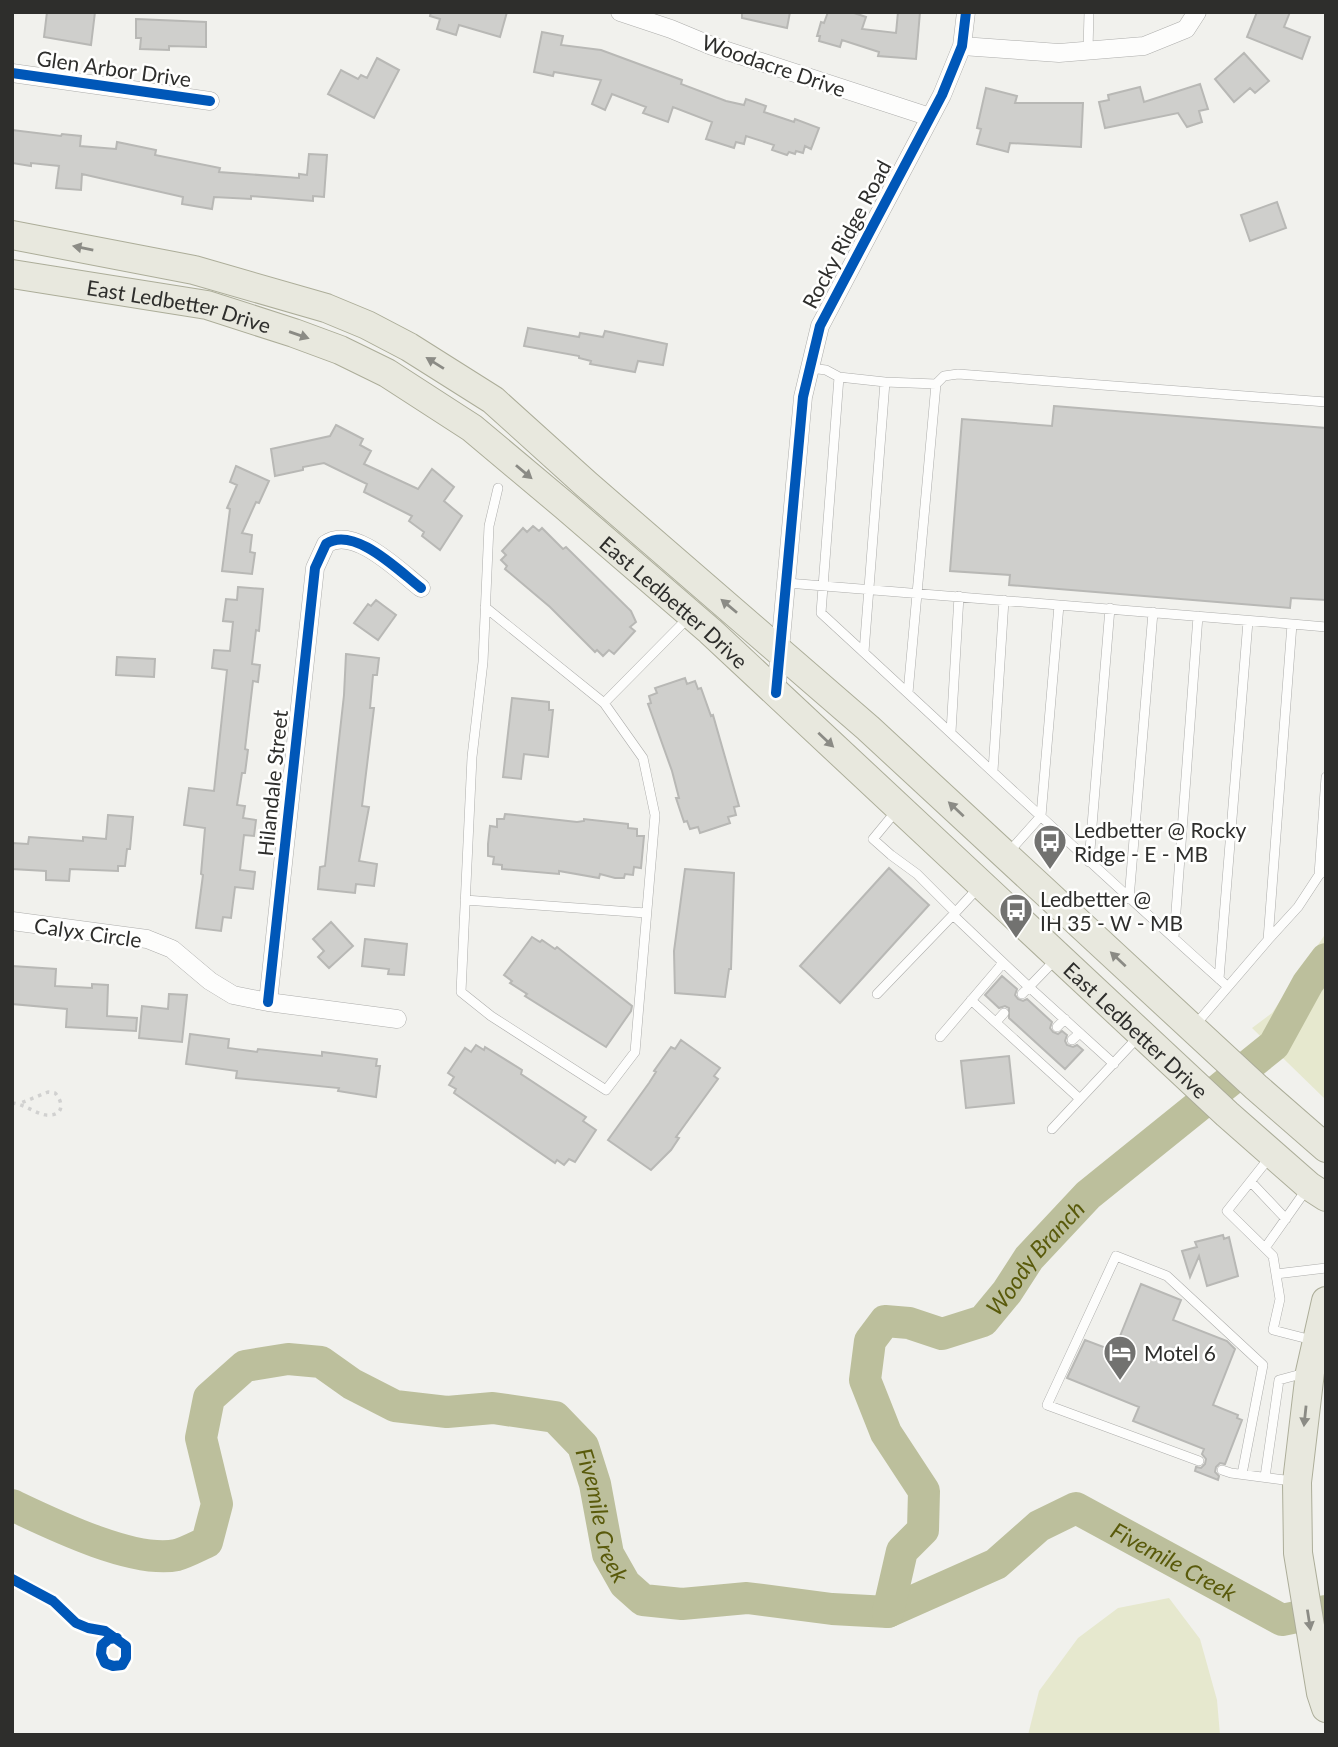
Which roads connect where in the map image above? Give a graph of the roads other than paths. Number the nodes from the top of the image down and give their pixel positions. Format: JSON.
{"nodes":[{"id":1,"x":620,"y":12,"type":"edge"},
{"id":2,"x":966,"y":12,"type":"edge"},
{"id":3,"x":1089,"y":12,"type":"edge"},
{"id":4,"x":1197,"y":12,"type":"edge"},
{"id":5,"x":672,"y":20,"type":"edge"},
{"id":6,"x":962,"y":46,"type":"junction"},
{"id":7,"x":1088,"y":50,"type":"junction"},
{"id":8,"x":12,"y":73,"type":"edge"},
{"id":9,"x":210,"y":101,"type":"dead end"},
{"id":10,"x":930,"y":117,"type":"junction"},
{"id":11,"x":12,"y":235,"type":"edge"},
{"id":12,"x":150,"y":261,"type":"junction"},
{"id":13,"x":12,"y":274,"type":"edge"},
{"id":14,"x":139,"y":292,"type":"junction"},
{"id":15,"x":810,"y":368,"type":"junction"},
{"id":16,"x":839,"y":377,"type":"junction"},
{"id":17,"x":885,"y":382,"type":"junction"},
{"id":18,"x":936,"y":384,"type":"junction"},
{"id":19,"x":493,"y":400,"type":"junction"},
{"id":20,"x":1326,"y":402,"type":"edge"},
{"id":21,"x":472,"y":428,"type":"junction"},
{"id":22,"x":498,"y":488,"type":"dead end"},
{"id":23,"x":787,"y":583,"type":"junction"},
{"id":24,"x":823,"y":585,"type":"junction"},
{"id":25,"x":421,"y":588,"type":"dead end"},
{"id":26,"x":869,"y":588,"type":"junction"},
{"id":27,"x":918,"y":592,"type":"junction"},
{"id":28,"x":959,"y":596,"type":"junction"},
{"id":29,"x":1004,"y":600,"type":"junction"},
{"id":30,"x":1059,"y":604,"type":"junction"},
{"id":31,"x":485,"y":607,"type":"junction"},
{"id":32,"x":1110,"y":608,"type":"junction"},
{"id":33,"x":1153,"y":612,"type":"junction"},
{"id":34,"x":691,"y":615,"type":"junction"},
{"id":35,"x":1198,"y":616,"type":"junction"},
{"id":36,"x":1248,"y":621,"type":"junction"},
{"id":37,"x":1292,"y":624,"type":"junction"},
{"id":38,"x":1326,"y":627,"type":"edge"},
{"id":39,"x":781,"y":650,"type":"junction"},
{"id":40,"x":864,"y":652,"type":"junction"},
{"id":41,"x":776,"y":693,"type":"junction"},
{"id":42,"x":908,"y":693,"type":"junction"},
{"id":43,"x":604,"y":703,"type":"junction"},
{"id":44,"x":951,"y":732,"type":"junction"},
{"id":45,"x":993,"y":771,"type":"junction"},
{"id":46,"x":1326,"y":777,"type":"edge"},
{"id":47,"x":899,"y":808,"type":"junction"},
{"id":48,"x":1041,"y":816,"type":"junction"},
{"id":49,"x":1006,"y":856,"type":"junction"},
{"id":50,"x":1089,"y":862,"type":"junction"},
{"id":51,"x":1322,"y":872,"type":"edge"},
{"id":52,"x":981,"y":884,"type":"junction"},
{"id":53,"x":1129,"y":899,"type":"junction"},
{"id":54,"x":465,"y":900,"type":"junction"},
{"id":55,"x":646,"y":913,"type":"junction"},
{"id":56,"x":954,"y":913,"type":"junction"},
{"id":57,"x":12,"y":920,"type":"edge"},
{"id":58,"x":1174,"y":939,"type":"junction"},
{"id":59,"x":1268,"y":940,"type":"junction"},
{"id":60,"x":1058,"y":957,"type":"junction"},
{"id":61,"x":1003,"y":963,"type":"junction"},
{"id":62,"x":1219,"y":979,"type":"junction"},
{"id":63,"x":1227,"y":986,"type":"junction"},
{"id":64,"x":1026,"y":990,"type":"junction"},
{"id":65,"x":877,"y":994,"type":"dead end"},
{"id":66,"x":971,"y":1000,"type":"junction"},
{"id":67,"x":268,"y":1002,"type":"junction"},
{"id":68,"x":1168,"y":1005,"type":"junction"},
{"id":69,"x":1004,"y":1013,"type":"dead end"},
{"id":70,"x":397,"y":1019,"type":"dead end"},
{"id":71,"x":1065,"y":1019,"type":"junction"},
{"id":72,"x":996,"y":1022,"type":"junction"},
{"id":73,"x":1016,"y":1024,"type":"dead end"},
{"id":74,"x":1058,"y":1027,"type":"dead end"},
{"id":75,"x":1080,"y":1033,"type":"junction"},
{"id":76,"x":1198,"y":1033,"type":"junction"},
{"id":77,"x":1008,"y":1034,"type":"junction"},
{"id":78,"x":1141,"y":1034,"type":"junction"},
{"id":79,"x":940,"y":1037,"type":"dead end"},
{"id":80,"x":1072,"y":1040,"type":"dead end"},
{"id":81,"x":1040,"y":1046,"type":"dead end"},
{"id":82,"x":1031,"y":1055,"type":"junction"},
{"id":83,"x":1054,"y":1059,"type":"dead end"},
{"id":84,"x":1114,"y":1064,"type":"junction"},
{"id":85,"x":1046,"y":1068,"type":"junction"},
{"id":86,"x":1080,"y":1100,"type":"junction"},
{"id":87,"x":1296,"y":1124,"type":"junction"},
{"id":88,"x":1052,"y":1129,"type":"dead end"},
{"id":89,"x":1326,"y":1130,"type":"edge"},
{"id":90,"x":1326,"y":1148,"type":"edge"},
{"id":91,"x":1273,"y":1154,"type":"junction"},
{"id":92,"x":1251,"y":1182,"type":"junction"},
{"id":93,"x":1317,"y":1192,"type":"edge"},
{"id":94,"x":1286,"y":1219,"type":"junction"},
{"id":95,"x":1265,"y":1248,"type":"junction"},
{"id":96,"x":1326,"y":1268,"type":"edge"},
{"id":97,"x":1276,"y":1274,"type":"junction"},
{"id":98,"x":1326,"y":1301,"type":"edge"},
{"id":99,"x":1316,"y":1341,"type":"junction"},
{"id":100,"x":1310,"y":1372,"type":"junction"},
{"id":101,"x":1199,"y":1461,"type":"dead end"},
{"id":102,"x":1222,"y":1470,"type":"dead end"},
{"id":103,"x":1242,"y":1474,"type":"junction"},
{"id":104,"x":1265,"y":1477,"type":"junction"},
{"id":105,"x":1297,"y":1482,"type":"junction"},
{"id":106,"x":1323,"y":1700,"type":"edge"}],
"edges":[{"from":1,"to":5,"type":"street","name":"Woodacre Drive"},
{"from":2,"to":6,"type":"street","name":"Rocky Ridge Road"},
{"from":3,"to":7,"type":"lane"},
{"from":4,"to":7,"type":"street"},
{"from":5,"to":10,"type":"street","name":"Woodacre Drive"},
{"from":6,"to":7,"type":"street"},
{"from":6,"to":10,"type":"street","name":"Rocky Ridge Road"},
{"from":8,"to":9,"type":"street","name":"Glen Arbor Drive"},
{"from":10,"to":15,"type":"street","name":"Rocky Ridge Road"},
{"from":12,"to":11,"type":"main road","name":"East Ledbetter Drive","one_way":true},
{"from":12,"to":14,"type":"main road"},
{"from":19,"to":12,"type":"main road","name":"East Ledbetter Drive","one_way":true},
{"from":13,"to":14,"type":"main road","name":"East Ledbetter Drive"},
{"from":14,"to":21,"type":"main road","name":"East Ledbetter Drive","one_way":true},
{"from":15,"to":16,"type":"lane"},
{"from":15,"to":23,"type":"street","name":"Rocky Ridge Road"},
{"from":16,"to":17,"type":"lane"},
{"from":16,"to":24,"type":"lane"},
{"from":17,"to":18,"type":"lane"},
{"from":17,"to":26,"type":"lane"},
{"from":18,"to":20,"type":"lane"},
{"from":18,"to":27,"type":"lane"},
{"from":19,"to":21,"type":"main road"},
{"from":39,"to":19,"type":"main road","name":"East Ledbetter Drive","one_way":true},
{"from":21,"to":34,"type":"main road","name":"East Ledbetter Drive","one_way":true},
{"from":22,"to":31,"type":"lane"},
{"from":23,"to":24,"type":"lane"},
{"from":23,"to":39,"type":"street","name":"Rocky Ridge Road"},
{"from":24,"to":26,"type":"lane"},
{"from":24,"to":40,"type":"lane"},
{"from":25,"to":67,"type":"street","name":"Hilandale Street"},
{"from":26,"to":27,"type":"lane"},
{"from":26,"to":40,"type":"lane"},
{"from":27,"to":28,"type":"lane"},
{"from":27,"to":42,"type":"lane"},
{"from":28,"to":29,"type":"lane"},
{"from":28,"to":44,"type":"lane"},
{"from":29,"to":30,"type":"lane"},
{"from":29,"to":45,"type":"lane"},
{"from":30,"to":32,"type":"lane"},
{"from":30,"to":48,"type":"lane"},
{"from":31,"to":43,"type":"lane"},
{"from":31,"to":54,"type":"lane"},
{"from":32,"to":33,"type":"lane"},
{"from":32,"to":50,"type":"lane"},
{"from":33,"to":35,"type":"lane"},
{"from":33,"to":53,"type":"lane"},
{"from":34,"to":41,"type":"main road","name":"East Ledbetter Drive"},
{"from":34,"to":43,"type":"lane"},
{"from":35,"to":36,"type":"lane"},
{"from":35,"to":58,"type":"lane"},
{"from":36,"to":37,"type":"lane"},
{"from":36,"to":62,"type":"lane"},
{"from":37,"to":38,"type":"lane"},
{"from":37,"to":59,"type":"lane"},
{"from":39,"to":41,"type":"street","name":"Rocky Ridge Road"},
{"from":49,"to":39,"type":"main road","name":"East Ledbetter Drive","one_way":true},
{"from":40,"to":42,"type":"lane"},
{"from":41,"to":47,"type":"main road","name":"East Ledbetter Drive","one_way":true},
{"from":42,"to":44,"type":"lane"},
{"from":43,"to":55,"type":"lane"},
{"from":44,"to":45,"type":"lane"},
{"from":45,"to":48,"type":"lane"},
{"from":46,"to":51,"type":"lane"},
{"from":47,"to":52,"type":"main road","name":"East Ledbetter Drive"},
{"from":47,"to":56,"type":"lane"},
{"from":48,"to":49,"type":"lane"},
{"from":48,"to":50,"type":"lane"},
{"from":49,"to":52,"type":"main road"},
{"from":68,"to":49,"type":"main road","name":"East Ledbetter Drive","one_way":true},
{"from":50,"to":53,"type":"lane"},
{"from":51,"to":59,"type":"lane"},
{"from":52,"to":56,"type":"lane"},
{"from":52,"to":60,"type":"main road","name":"East Ledbetter Drive"},
{"from":53,"to":58,"type":"lane"},
{"from":54,"to":55,"type":"lane"},
{"from":54,"to":55,"type":"lane"},
{"from":56,"to":61,"type":"lane"},
{"from":56,"to":65,"type":"lane"},
{"from":57,"to":67,"type":"street","name":"Calyx Circle"},
{"from":58,"to":62,"type":"lane"},
{"from":59,"to":63,"type":"lane"},
{"from":60,"to":64,"type":"lane"},
{"from":60,"to":78,"type":"main road","name":"East Ledbetter Drive"},
{"from":61,"to":64,"type":"lane"},
{"from":61,"to":66,"type":"lane"},
{"from":62,"to":63,"type":"lane"},
{"from":63,"to":76,"type":"lane"},
{"from":64,"to":71,"type":"lane"},
{"from":66,"to":72,"type":"lane"},
{"from":66,"to":79,"type":"lane"},
{"from":67,"to":70,"type":"street","name":"Calyx Circle"},
{"from":68,"to":76,"type":"main road","name":"East Ledbetter Drive"},
{"from":68,"to":78,"type":"main road"},
{"from":69,"to":72,"type":"lane"},
{"from":71,"to":74,"type":"lane"},
{"from":71,"to":75,"type":"lane"},
{"from":72,"to":77,"type":"lane"},
{"from":73,"to":77,"type":"lane"},
{"from":75,"to":80,"type":"lane"},
{"from":75,"to":84,"type":"lane"},
{"from":76,"to":87,"type":"main road","name":"East Ledbetter Drive"},
{"from":77,"to":82,"type":"lane"},
{"from":78,"to":84,"type":"lane"},
{"from":78,"to":91,"type":"main road","name":"East Ledbetter Drive"},
{"from":81,"to":82,"type":"lane"},
{"from":82,"to":85,"type":"lane"},
{"from":83,"to":85,"type":"lane"},
{"from":84,"to":86,"type":"lane"},
{"from":85,"to":86,"type":"lane"},
{"from":86,"to":88,"type":"lane"},
{"from":87,"to":89,"type":"main road"},
{"from":87,"to":90,"type":"main road","name":"East Ledbetter Drive"},
{"from":91,"to":92,"type":"lane"},
{"from":91,"to":93,"type":"main road","name":"East Ledbetter Drive"},
{"from":92,"to":94,"type":"lane"},
{"from":92,"to":95,"type":"lane"},
{"from":93,"to":94,"type":"lane"},
{"from":94,"to":95,"type":"lane"},
{"from":95,"to":97,"type":"lane"},
{"from":96,"to":97,"type":"lane"},
{"from":97,"to":99,"type":"lane"},
{"from":98,"to":99,"type":"main road"},
{"from":99,"to":100,"type":"main road"},
{"from":100,"to":104,"type":"lane"},
{"from":100,"to":105,"type":"main road","one_way":true},
{"from":101,"to":103,"type":"lane"},
{"from":102,"to":103,"type":"lane"},
{"from":103,"to":104,"type":"lane"},
{"from":104,"to":105,"type":"lane"},
{"from":105,"to":106,"type":"main road","one_way":true}]}
